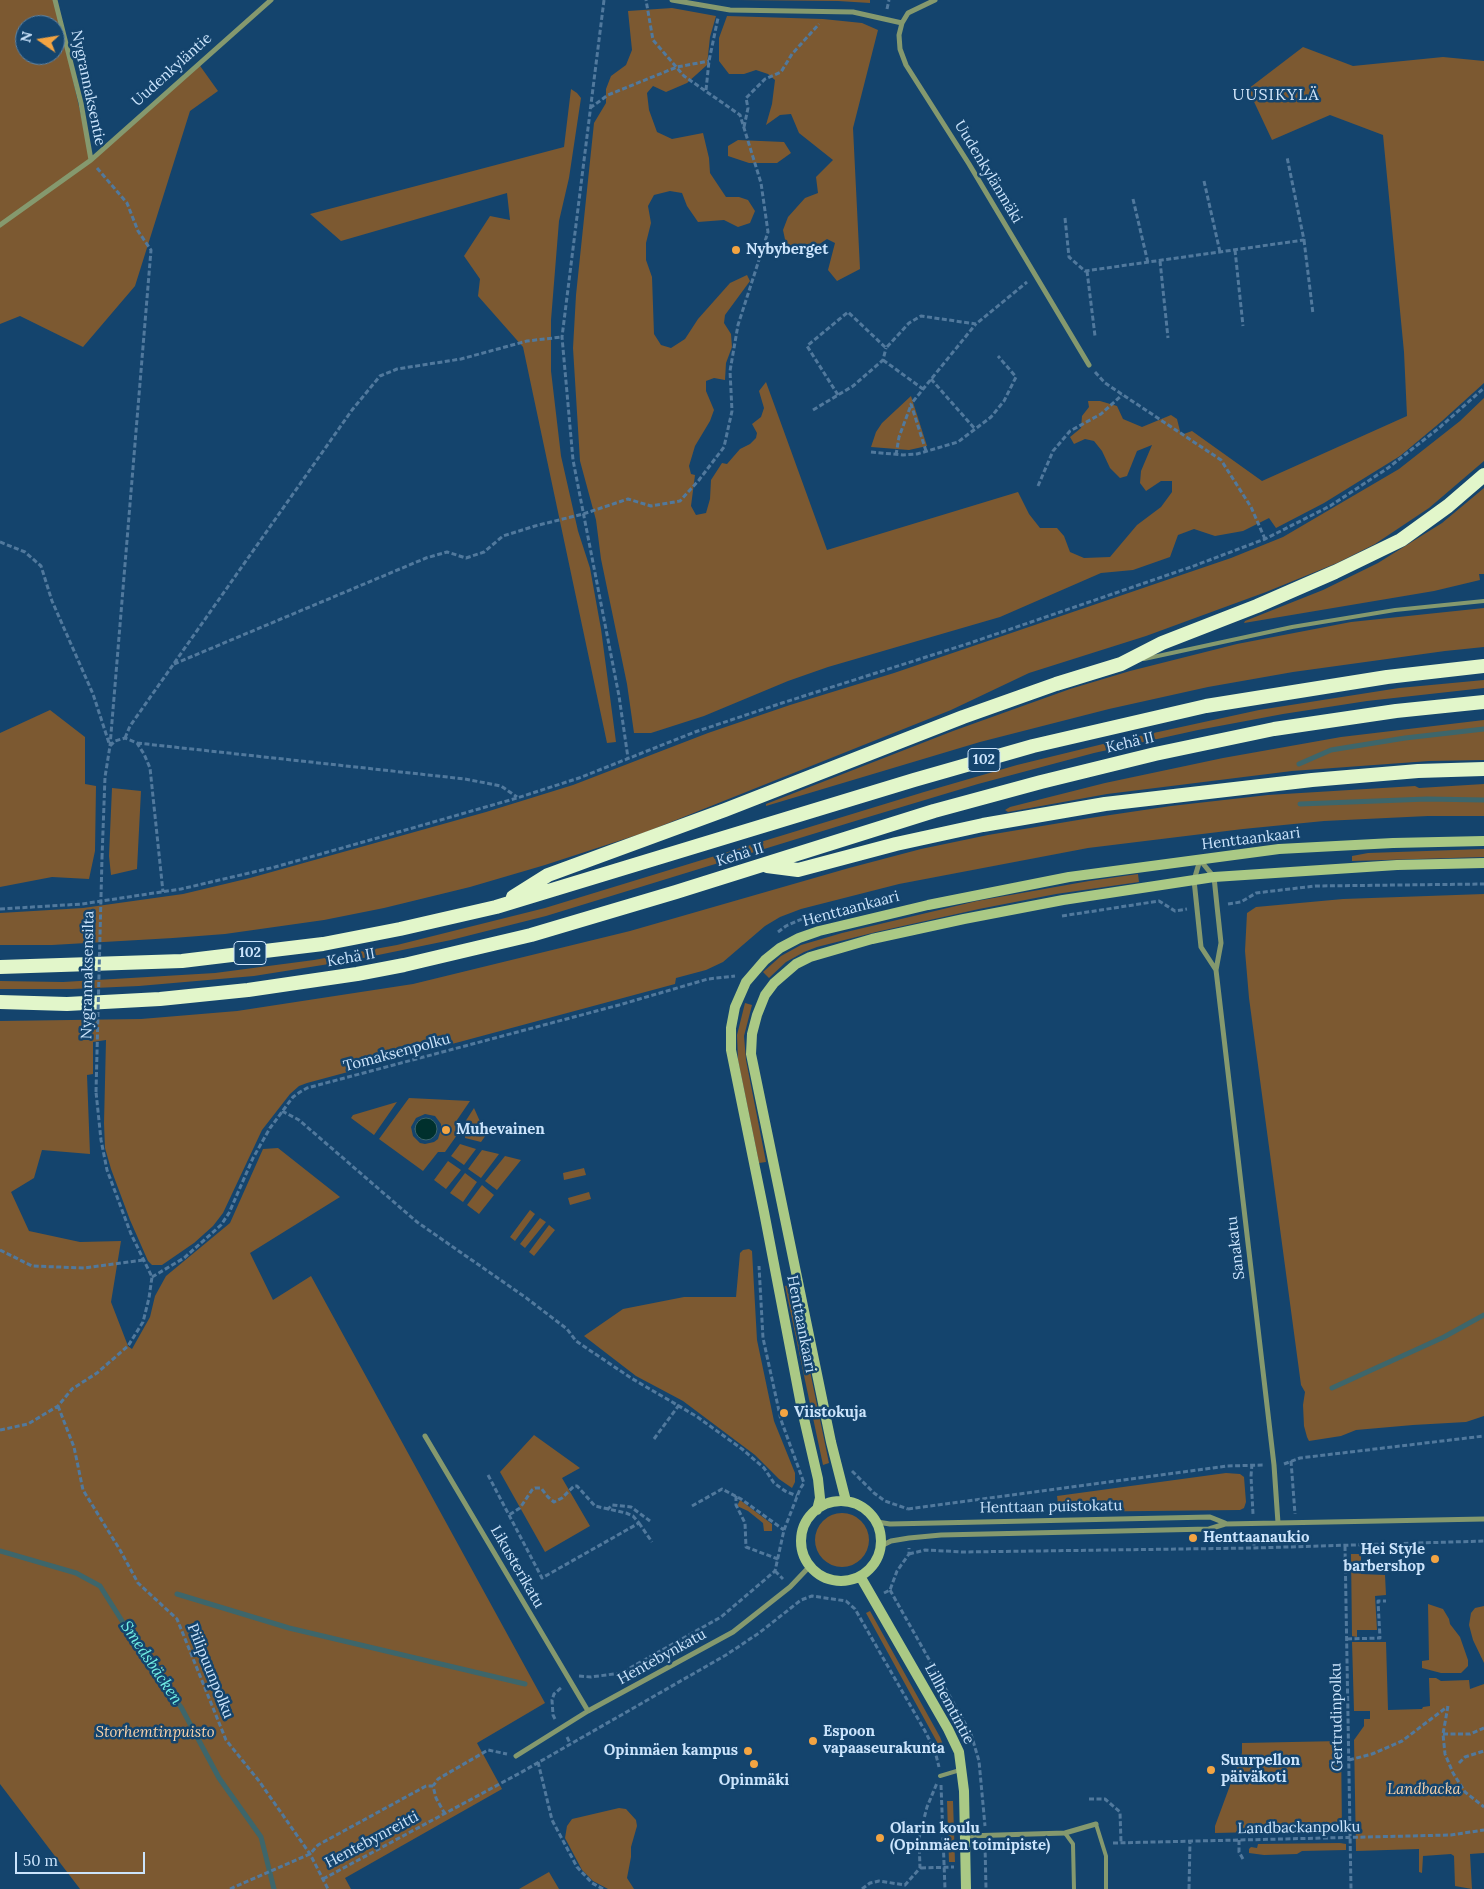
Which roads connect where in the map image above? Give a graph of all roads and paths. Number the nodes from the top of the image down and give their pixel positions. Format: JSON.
{"nodes":[{"id":1,"x":56,"y":0,"type":"edge"},
{"id":2,"x":271,"y":0,"type":"edge"},
{"id":3,"x":604,"y":0,"type":"edge"},
{"id":4,"x":646,"y":0,"type":"edge"},
{"id":5,"x":672,"y":0,"type":"edge"},
{"id":6,"x":935,"y":0,"type":"edge"},
{"id":7,"x":720,"y":8,"type":"junction"},
{"id":8,"x":825,"y":22,"type":"dead end"},
{"id":9,"x":902,"y":23,"type":"junction"},
{"id":10,"x":709,"y":61,"type":"junction"},
{"id":11,"x":676,"y":67,"type":"junction"},
{"id":12,"x":706,"y":91,"type":"junction"},
{"id":13,"x":590,"y":108,"type":"junction"},
{"id":14,"x":744,"y":128,"type":"junction"},
{"id":15,"x":1287,"y":157,"type":"dead end"},
{"id":16,"x":91,"y":160,"type":"junction"},
{"id":17,"x":1204,"y":181,"type":"dead end"},
{"id":18,"x":1133,"y":199,"type":"dead end"},
{"id":19,"x":1065,"y":218,"type":"dead end"},
{"id":20,"x":0,"y":225,"type":"edge"},
{"id":21,"x":1304,"y":240,"type":"junction"},
{"id":22,"x":1235,"y":250,"type":"junction"},
{"id":23,"x":1220,"y":252,"type":"junction"},
{"id":24,"x":1160,"y":261,"type":"junction"},
{"id":25,"x":1148,"y":262,"type":"junction"},
{"id":26,"x":1087,"y":271,"type":"junction"},
{"id":27,"x":1036,"y":275,"type":"junction"},
{"id":28,"x":1313,"y":314,"type":"dead end"},
{"id":29,"x":976,"y":324,"type":"junction"},
{"id":30,"x":1243,"y":326,"type":"dead end"},
{"id":31,"x":1095,"y":336,"type":"dead end"},
{"id":32,"x":562,"y":337,"type":"junction"},
{"id":33,"x":1168,"y":338,"type":"dead end"},
{"id":34,"x":886,"y":348,"type":"junction"},
{"id":35,"x":998,"y":356,"type":"dead end"},
{"id":36,"x":883,"y":360,"type":"junction"},
{"id":37,"x":1089,"y":365,"type":"joint"},
{"id":38,"x":932,"y":379,"type":"junction"},
{"id":39,"x":1484,"y":388,"type":"edge"},
{"id":40,"x":923,"y":390,"type":"junction"},
{"id":41,"x":838,"y":395,"type":"junction"},
{"id":42,"x":1122,"y":395,"type":"junction"},
{"id":43,"x":911,"y":404,"type":"junction"},
{"id":44,"x":813,"y":410,"type":"dead end"},
{"id":45,"x":975,"y":430,"type":"junction"},
{"id":46,"x":926,"y":451,"type":"junction"},
{"id":47,"x":871,"y":452,"type":"dead end"},
{"id":48,"x":896,"y":454,"type":"junction"},
{"id":49,"x":1484,"y":475,"type":"edge"},
{"id":50,"x":1038,"y":486,"type":"dead end"},
{"id":51,"x":583,"y":514,"type":"junction"},
{"id":52,"x":1265,"y":539,"type":"junction"},
{"id":53,"x":0,"y":542,"type":"edge"},
{"id":54,"x":1484,"y":601,"type":"edge"},
{"id":55,"x":174,"y":664,"type":"junction"},
{"id":56,"x":1121,"y":664,"type":"junction"},
{"id":57,"x":1484,"y":666,"type":"edge"},
{"id":58,"x":1484,"y":702,"type":"edge"},
{"id":59,"x":125,"y":738,"type":"junction"},
{"id":60,"x":137,"y":743,"type":"junction"},
{"id":61,"x":110,"y":746,"type":"junction"},
{"id":62,"x":628,"y":758,"type":"junction"},
{"id":63,"x":1484,"y":769,"type":"edge"},
{"id":64,"x":517,"y":798,"type":"junction"},
{"id":65,"x":1484,"y":841,"type":"edge"},
{"id":66,"x":1200,"y":860,"type":"junction"},
{"id":67,"x":1484,"y":863,"type":"edge"},
{"id":68,"x":761,"y":866,"type":"junction"},
{"id":69,"x":1214,"y":877,"type":"junction"},
{"id":70,"x":1194,"y":880,"type":"junction"},
{"id":71,"x":1484,"y":884,"type":"edge"},
{"id":72,"x":163,"y":892,"type":"junction"},
{"id":73,"x":1217,"y":906,"type":"junction"},
{"id":74,"x":496,"y":907,"type":"junction"},
{"id":75,"x":1196,"y":908,"type":"junction"},
{"id":76,"x":0,"y":909,"type":"edge"},
{"id":77,"x":821,"y":915,"type":"dead end"},
{"id":78,"x":1056,"y":917,"type":"dead end"},
{"id":79,"x":775,"y":935,"type":"dead end"},
{"id":80,"x":0,"y":967,"type":"edge"},
{"id":81,"x":738,"y":970,"type":"dead end"},
{"id":82,"x":1216,"y":970,"type":"junction"},
{"id":83,"x":735,"y":975,"type":"junction"},
{"id":84,"x":731,"y":983,"type":"dead end"},
{"id":85,"x":0,"y":1002,"type":"edge"},
{"id":86,"x":282,"y":1111,"type":"junction"},
{"id":87,"x":0,"y":1250,"type":"edge"},
{"id":88,"x":142,"y":1260,"type":"junction"},
{"id":89,"x":759,"y":1264,"type":"dead end"},
{"id":90,"x":152,"y":1277,"type":"junction"},
{"id":91,"x":679,"y":1405,"type":"junction"},
{"id":92,"x":58,"y":1406,"type":"junction"},
{"id":93,"x":0,"y":1430,"type":"edge"},
{"id":94,"x":425,"y":1436,"type":"dead end"},
{"id":95,"x":1484,"y":1436,"type":"edge"},
{"id":96,"x":654,"y":1439,"type":"dead end"},
{"id":97,"x":1291,"y":1461,"type":"junction"},
{"id":98,"x":1252,"y":1464,"type":"junction"},
{"id":99,"x":1274,"y":1465,"type":"junction"},
{"id":100,"x":852,"y":1470,"type":"dead end"},
{"id":101,"x":488,"y":1475,"type":"dead end"},
{"id":102,"x":736,"y":1496,"type":"junction"},
{"id":103,"x":797,"y":1496,"type":"junction"},
{"id":104,"x":846,"y":1501,"type":"junction"},
{"id":105,"x":692,"y":1506,"type":"dead end"},
{"id":106,"x":908,"y":1509,"type":"junction"},
{"id":107,"x":607,"y":1510,"type":"junction"},
{"id":108,"x":817,"y":1510,"type":"junction"},
{"id":109,"x":509,"y":1515,"type":"junction"},
{"id":110,"x":1484,"y":1519,"type":"edge"},
{"id":111,"x":650,"y":1521,"type":"dead end"},
{"id":112,"x":877,"y":1522,"type":"junction"},
{"id":113,"x":1278,"y":1522,"type":"junction"},
{"id":114,"x":1296,"y":1522,"type":"junction"},
{"id":115,"x":639,"y":1523,"type":"junction"},
{"id":116,"x":908,"y":1523,"type":"junction"},
{"id":117,"x":1254,"y":1523,"type":"junction"},
{"id":118,"x":1225,"y":1524,"type":"junction"},
{"id":119,"x":784,"y":1530,"type":"junction"},
{"id":120,"x":909,"y":1538,"type":"junction"},
{"id":121,"x":652,"y":1542,"type":"dead end"},
{"id":122,"x":1484,"y":1542,"type":"edge"},
{"id":123,"x":881,"y":1546,"type":"junction"},
{"id":124,"x":1345,"y":1546,"type":"junction"},
{"id":125,"x":1296,"y":1547,"type":"junction"},
{"id":126,"x":1254,"y":1548,"type":"junction"},
{"id":127,"x":909,"y":1554,"type":"junction"},
{"id":128,"x":778,"y":1559,"type":"junction"},
{"id":129,"x":810,"y":1566,"type":"junction"},
{"id":130,"x":860,"y":1576,"type":"junction"},
{"id":131,"x":873,"y":1598,"type":"junction"},
{"id":132,"x":1386,"y":1601,"type":"dead end"},
{"id":133,"x":855,"y":1608,"type":"junction"},
{"id":134,"x":1347,"y":1639,"type":"junction"},
{"id":135,"x":569,"y":1680,"type":"junction"},
{"id":136,"x":588,"y":1711,"type":"junction"},
{"id":137,"x":561,"y":1728,"type":"junction"},
{"id":138,"x":1484,"y":1728,"type":"edge"},
{"id":139,"x":1443,"y":1734,"type":"junction"},
{"id":140,"x":570,"y":1743,"type":"junction"},
{"id":141,"x":1484,"y":1751,"type":"edge"},
{"id":142,"x":516,"y":1756,"type":"joint"},
{"id":143,"x":1349,"y":1760,"type":"junction"},
{"id":144,"x":538,"y":1762,"type":"junction"},
{"id":145,"x":1459,"y":1763,"type":"dead end"},
{"id":146,"x":962,"y":1769,"type":"junction"},
{"id":147,"x":940,"y":1776,"type":"junction"},
{"id":148,"x":433,"y":1786,"type":"junction"},
{"id":149,"x":1089,"y":1799,"type":"dead end"},
{"id":150,"x":1484,"y":1807,"type":"edge"},
{"id":151,"x":445,"y":1814,"type":"junction"},
{"id":152,"x":1096,"y":1824,"type":"joint"},
{"id":153,"x":1484,"y":1830,"type":"edge"},
{"id":154,"x":1065,"y":1833,"type":"junction"},
{"id":155,"x":966,"y":1836,"type":"junction"},
{"id":156,"x":1350,"y":1838,"type":"junction"},
{"id":157,"x":1239,"y":1840,"type":"junction"},
{"id":158,"x":1190,"y":1841,"type":"junction"},
{"id":159,"x":1114,"y":1842,"type":"dead end"},
{"id":160,"x":1121,"y":1842,"type":"junction"},
{"id":161,"x":310,"y":1854,"type":"junction"},
{"id":162,"x":1243,"y":1859,"type":"dead end"},
{"id":163,"x":945,"y":1867,"type":"junction"},
{"id":164,"x":920,"y":1868,"type":"junction"},
{"id":165,"x":323,"y":1879,"type":"junction"},
{"id":166,"x":230,"y":1889,"type":"edge"},
{"id":167,"x":328,"y":1889,"type":"edge"},
{"id":168,"x":603,"y":1889,"type":"edge"},
{"id":169,"x":862,"y":1889,"type":"edge"},
{"id":170,"x":945,"y":1889,"type":"edge"},
{"id":171,"x":966,"y":1889,"type":"edge"},
{"id":172,"x":1074,"y":1889,"type":"edge"},
{"id":173,"x":1106,"y":1889,"type":"edge"},
{"id":174,"x":1189,"y":1889,"type":"edge"},
{"id":175,"x":1351,"y":1889,"type":"edge"}],
"edges":[{"from":1,"to":16,"type":"street","name":"Nygrannaksentie"},
{"from":2,"to":16,"type":"street","name":"Uudenkyläntie"},
{"from":3,"to":13,"type":"path"},
{"from":4,"to":11,"type":"path"},
{"from":5,"to":7,"type":"street"},
{"from":6,"to":9,"type":"street"},
{"from":7,"to":9,"type":"street"},
{"from":7,"to":10,"type":"path"},
{"from":8,"to":14,"type":"path"},
{"from":9,"to":27,"type":"street","name":"Uudenkylänmäki"},
{"from":10,"to":11,"type":"path"},
{"from":10,"to":12,"type":"path"},
{"from":11,"to":12,"type":"path"},
{"from":11,"to":13,"type":"path"},
{"from":12,"to":14,"type":"path"},
{"from":13,"to":32,"type":"path"},
{"from":14,"to":51,"type":"path"},
{"from":15,"to":21,"type":"path"},
{"from":16,"to":20,"type":"street","name":"Nygrannaksentie"},
{"from":16,"to":61,"type":"path","name":"Nygrannaksensilta"},
{"from":17,"to":23,"type":"path"},
{"from":18,"to":25,"type":"path"},
{"from":19,"to":26,"type":"path"},
{"from":21,"to":22,"type":"path"},
{"from":21,"to":28,"type":"path"},
{"from":22,"to":23,"type":"path"},
{"from":22,"to":30,"type":"path"},
{"from":23,"to":24,"type":"path"},
{"from":24,"to":25,"type":"path"},
{"from":24,"to":33,"type":"path"},
{"from":25,"to":26,"type":"path"},
{"from":26,"to":31,"type":"path"},
{"from":27,"to":29,"type":"path"},
{"from":27,"to":37,"type":"street","name":"Uudenkylänmäki"},
{"from":29,"to":34,"type":"path"},
{"from":29,"to":38,"type":"path"},
{"from":32,"to":51,"type":"path"},
{"from":32,"to":55,"type":"path"},
{"from":34,"to":36,"type":"path"},
{"from":34,"to":41,"type":"path"},
{"from":35,"to":45,"type":"path"},
{"from":36,"to":40,"type":"path"},
{"from":36,"to":41,"type":"path"},
{"from":37,"to":42,"type":"path"},
{"from":38,"to":40,"type":"path"},
{"from":38,"to":45,"type":"path"},
{"from":39,"to":52,"type":"path"},
{"from":40,"to":43,"type":"path"},
{"from":41,"to":44,"type":"path"},
{"from":42,"to":50,"type":"path"},
{"from":42,"to":52,"type":"path"},
{"from":43,"to":46,"type":"path"},
{"from":43,"to":48,"type":"path"},
{"from":45,"to":46,"type":"path"},
{"from":46,"to":48,"type":"path"},
{"from":47,"to":48,"type":"path"},
{"from":49,"to":56,"type":"highway"},
{"from":51,"to":55,"type":"path"},
{"from":51,"to":62,"type":"path"},
{"from":52,"to":62,"type":"path"},
{"from":53,"to":61,"type":"path"},
{"from":54,"to":56,"type":"lane"},
{"from":55,"to":59,"type":"path"},
{"from":56,"to":74,"type":"highway"},
{"from":57,"to":74,"type":"highway","name":"Kehä II","number":"102"},
{"from":58,"to":68,"type":"highway","name":"Kehä II","number":"102"},
{"from":59,"to":60,"type":"path"},
{"from":59,"to":61,"type":"path"},
{"from":60,"to":64,"type":"path"},
{"from":60,"to":72,"type":"path"},
{"from":61,"to":88,"type":"path","name":"Nygrannaksensilta","bridge":true},
{"from":62,"to":64,"type":"path"},
{"from":63,"to":68,"type":"highway"},
{"from":64,"to":72,"type":"path"},
{"from":65,"to":66,"type":"main road","name":"Henttaankaari"},
{"from":66,"to":69,"type":"street"},
{"from":66,"to":70,"type":"street","name":"Sanakatu"},
{"from":66,"to":108,"type":"main road","name":"Henttaankaari"},
{"from":67,"to":69,"type":"main road","name":"Henttaankaari"},
{"from":68,"to":85,"type":"highway","name":"Kehä II","number":"102"},
{"from":69,"to":70,"type":"main road","name":"Henttaankaari"},
{"from":69,"to":73,"type":"street","name":"Sanakatu"},
{"from":70,"to":75,"type":"street","name":"Sanakatu"},
{"from":70,"to":104,"type":"main road","name":"Henttaankaari"},
{"from":71,"to":73,"type":"path"},
{"from":72,"to":76,"type":"path"},
{"from":73,"to":82,"type":"street","name":"Sanakatu"},
{"from":74,"to":80,"type":"highway","name":"Kehä II","number":"102"},
{"from":75,"to":78,"type":"path"},
{"from":75,"to":82,"type":"street","name":"Sanakatu"},
{"from":77,"to":79,"type":"path"},
{"from":81,"to":83,"type":"path"},
{"from":82,"to":99,"type":"street","name":"Sanakatu"},
{"from":83,"to":84,"type":"path"},
{"from":83,"to":86,"type":"path","name":"Tomaksenpolku"},
{"from":86,"to":90,"type":"path","name":"Tomaksenpolku"},
{"from":86,"to":91,"type":"path"},
{"from":87,"to":88,"type":"path"},
{"from":88,"to":90,"type":"path","name":"Nygrannaksensilta"},
{"from":89,"to":103,"type":"path"},
{"from":90,"to":92,"type":"path"},
{"from":91,"to":96,"type":"path"},
{"from":91,"to":103,"type":"path"},
{"from":92,"to":93,"type":"path"},
{"from":92,"to":161,"type":"path","name":"Piilipuunpolku"},
{"from":94,"to":135,"type":"street","name":"Likusterikatu"},
{"from":95,"to":97,"type":"path"},
{"from":97,"to":99,"type":"path"},
{"from":97,"to":114,"type":"path"},
{"from":98,"to":99,"type":"path"},
{"from":98,"to":106,"type":"path"},
{"from":98,"to":117,"type":"path"},
{"from":99,"to":113,"type":"street","name":"Sanakatu"},
{"from":100,"to":106,"type":"path"},
{"from":101,"to":109,"type":"path"},
{"from":102,"to":105,"type":"path"},
{"from":102,"to":119,"type":"path"},
{"from":102,"to":128,"type":"path"},
{"from":103,"to":119,"type":"path"},
{"from":104,"to":108,"type":"main road"},
{"from":104,"to":112,"type":"main road"},
{"from":106,"to":116,"type":"path"},
{"from":107,"to":109,"type":"path"},
{"from":107,"to":111,"type":"path"},
{"from":107,"to":115,"type":"path"},
{"from":108,"to":129,"type":"main road"},
{"from":109,"to":115,"type":"path"},
{"from":110,"to":114,"type":"street","name":"Henttaan puistokatu"},
{"from":112,"to":116,"type":"street","name":"Henttaan puistokatu"},
{"from":112,"to":123,"type":"main road"},
{"from":113,"to":114,"type":"street","name":"Henttaan puistokatu"},
{"from":113,"to":117,"type":"street","name":"Henttaan puistokatu"},
{"from":114,"to":125,"type":"path"},
{"from":115,"to":121,"type":"path"},
{"from":116,"to":118,"type":"street","name":"Henttaan puistokatu"},
{"from":117,"to":118,"type":"street","name":"Henttaan puistokatu"},
{"from":117,"to":126,"type":"path"},
{"from":118,"to":120,"type":"street","name":"Henttaan puistokatu"},
{"from":119,"to":128,"type":"path"},
{"from":120,"to":123,"type":"street","name":"Henttaan puistokatu"},
{"from":120,"to":127,"type":"path"},
{"from":122,"to":124,"type":"path"},
{"from":123,"to":130,"type":"main road"},
{"from":124,"to":125,"type":"path"},
{"from":124,"to":134,"type":"path","name":"Gertrudinpolku"},
{"from":125,"to":126,"type":"path"},
{"from":126,"to":127,"type":"path"},
{"from":127,"to":131,"type":"path"},
{"from":128,"to":135,"type":"path"},
{"from":129,"to":130,"type":"main road"},
{"from":129,"to":136,"type":"street","name":"Hentebynkatu"},
{"from":130,"to":131,"type":"main road","name":"Lillhemtintie"},
{"from":131,"to":133,"type":"path"},
{"from":131,"to":146,"type":"main road","name":"Lillhemtintie"},
{"from":132,"to":134,"type":"path"},
{"from":133,"to":140,"type":"path","name":"Hentebynreitti"},
{"from":133,"to":147,"type":"path"},
{"from":134,"to":143,"type":"path","name":"Gertrudinpolku"},
{"from":135,"to":136,"type":"street","name":"Likusterikatu"},
{"from":135,"to":137,"type":"path"},
{"from":136,"to":137,"type":"street","name":"Hentebynkatu"},
{"from":137,"to":140,"type":"path"},
{"from":137,"to":142,"type":"street","name":"Hentebynkatu"},
{"from":138,"to":139,"type":"path"},
{"from":139,"to":143,"type":"path"},
{"from":139,"to":150,"type":"path"},
{"from":140,"to":144,"type":"path","name":"Hentebynreitti"},
{"from":141,"to":145,"type":"path"},
{"from":142,"to":148,"type":"path","name":"Hentebynreitti"},
{"from":143,"to":156,"type":"path","name":"Gertrudinpolku"},
{"from":144,"to":151,"type":"path","name":"Hentebynreitti"},
{"from":144,"to":168,"type":"path"},
{"from":146,"to":147,"type":"lane"},
{"from":146,"to":155,"type":"main road","name":"Lillhemtintie"},
{"from":147,"to":163,"type":"path"},
{"from":147,"to":164,"type":"path"},
{"from":148,"to":151,"type":"path"},
{"from":148,"to":161,"type":"path","name":"Hentebynreitti"},
{"from":149,"to":160,"type":"path"},
{"from":151,"to":165,"type":"path","name":"Hentebynreitti"},
{"from":152,"to":154,"type":"street"},
{"from":152,"to":173,"type":"lane"},
{"from":153,"to":156,"type":"path","name":"Landbackanpolku"},
{"from":154,"to":155,"type":"street"},
{"from":154,"to":172,"type":"lane"},
{"from":155,"to":171,"type":"main road","name":"Lillhemtintie"},
{"from":156,"to":157,"type":"path","name":"Landbackanpolku"},
{"from":156,"to":175,"type":"path","name":"Gertrudinpolku"},
{"from":157,"to":158,"type":"path","name":"Landbackanpolku"},
{"from":157,"to":162,"type":"path"},
{"from":158,"to":160,"type":"path","name":"Landbackanpolku"},
{"from":158,"to":174,"type":"path"},
{"from":159,"to":160,"type":"path","name":"Landbackanpolku"},
{"from":161,"to":165,"type":"path","name":"Piilipuunpolku"},
{"from":161,"to":166,"type":"path","name":"Hentebynreitti"},
{"from":163,"to":164,"type":"path"},
{"from":163,"to":170,"type":"path"},
{"from":164,"to":169,"type":"path"},
{"from":165,"to":167,"type":"path","name":"Piilipuunpolku"}]}
